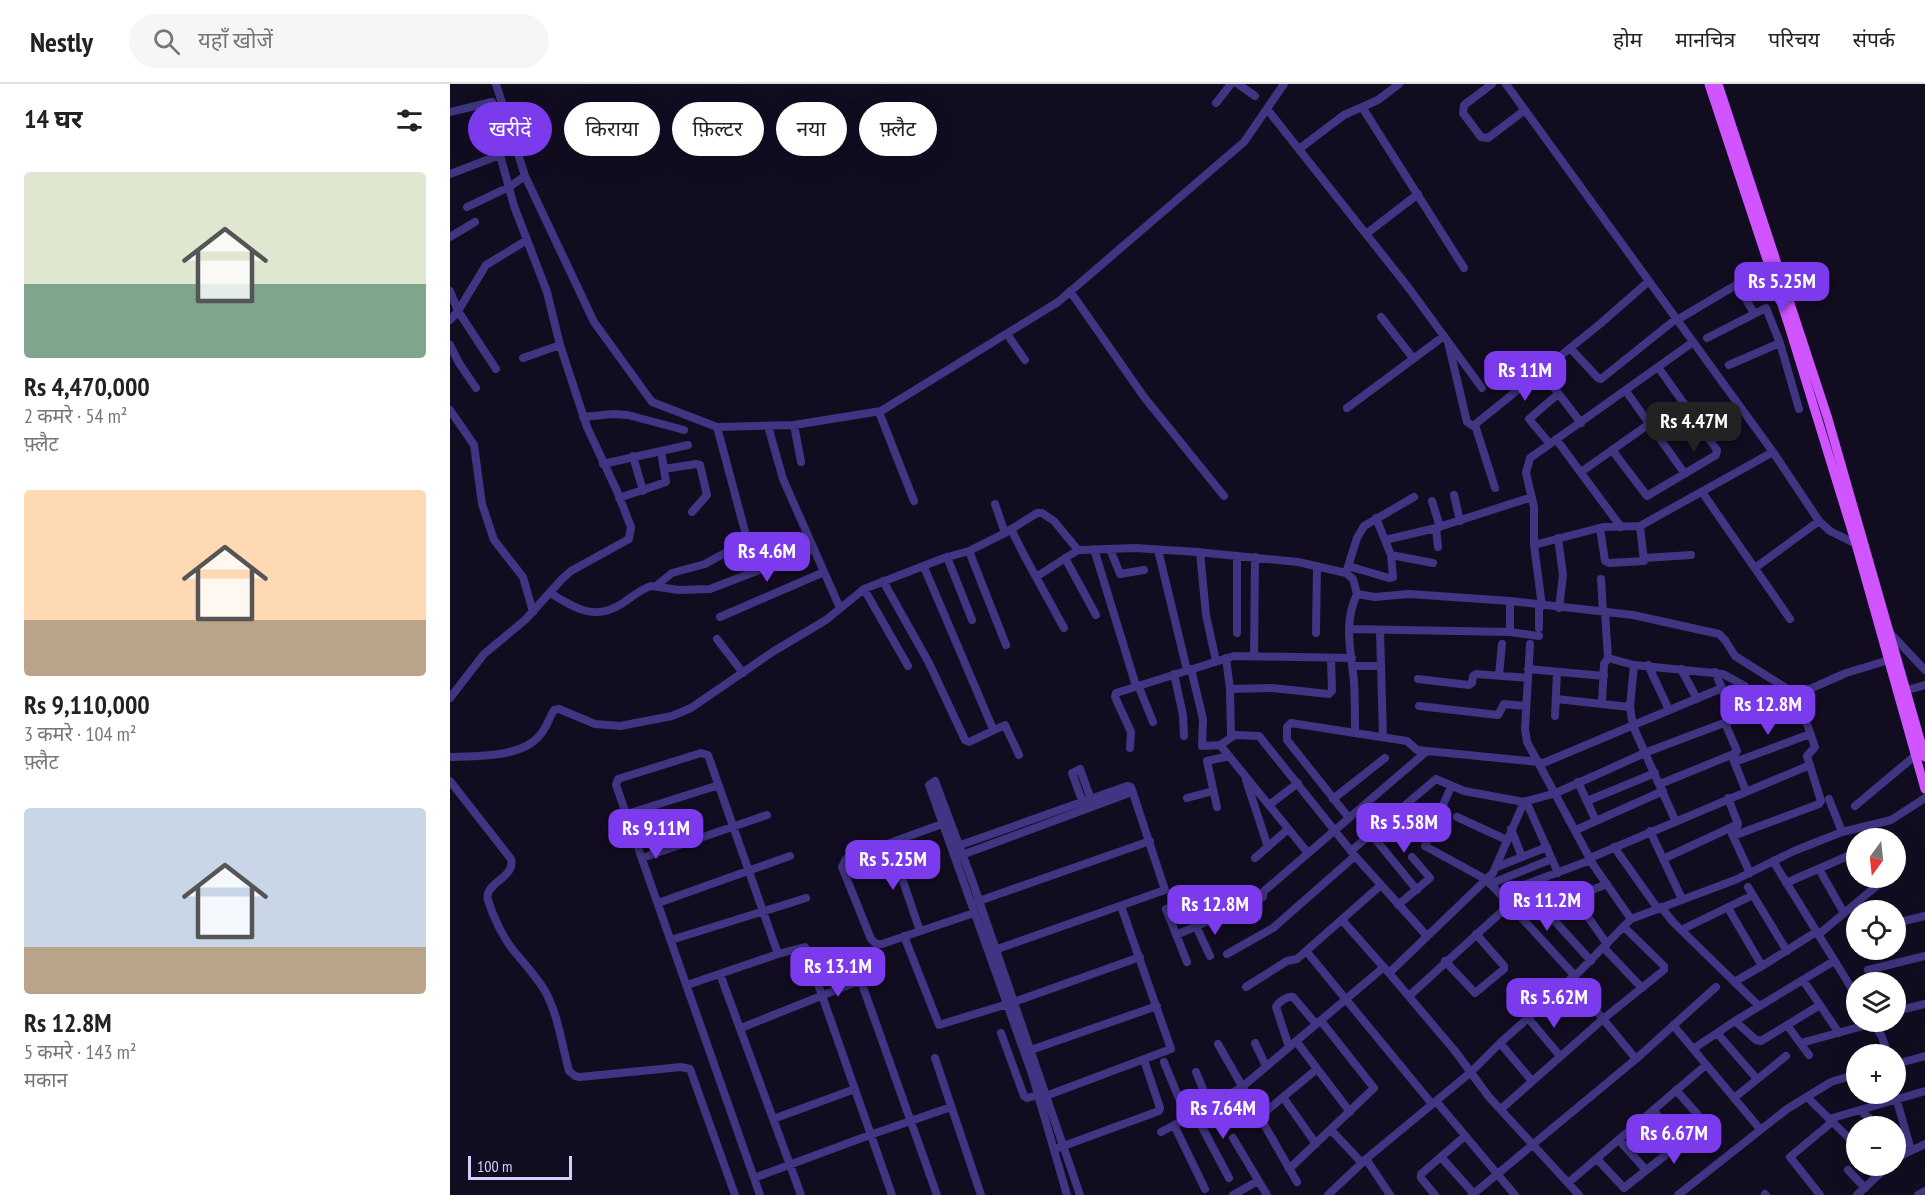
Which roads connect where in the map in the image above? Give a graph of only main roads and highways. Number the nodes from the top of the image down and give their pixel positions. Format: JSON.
{"nodes":[{"id":1,"x":1709,"y":84,"type":"edge"},
{"id":2,"x":1718,"y":84,"type":"edge"},
{"id":3,"x":1902,"y":691,"type":"junction"},
{"id":4,"x":1920,"y":756,"type":"edge"},
{"id":5,"x":1925,"y":789,"type":"edge"}],
"edges":[{"from":1,"to":3,"type":"main road"},
{"from":2,"to":3,"type":"main road"},
{"from":3,"to":4,"type":"main road"},
{"from":4,"to":5,"type":"main road"}]}
